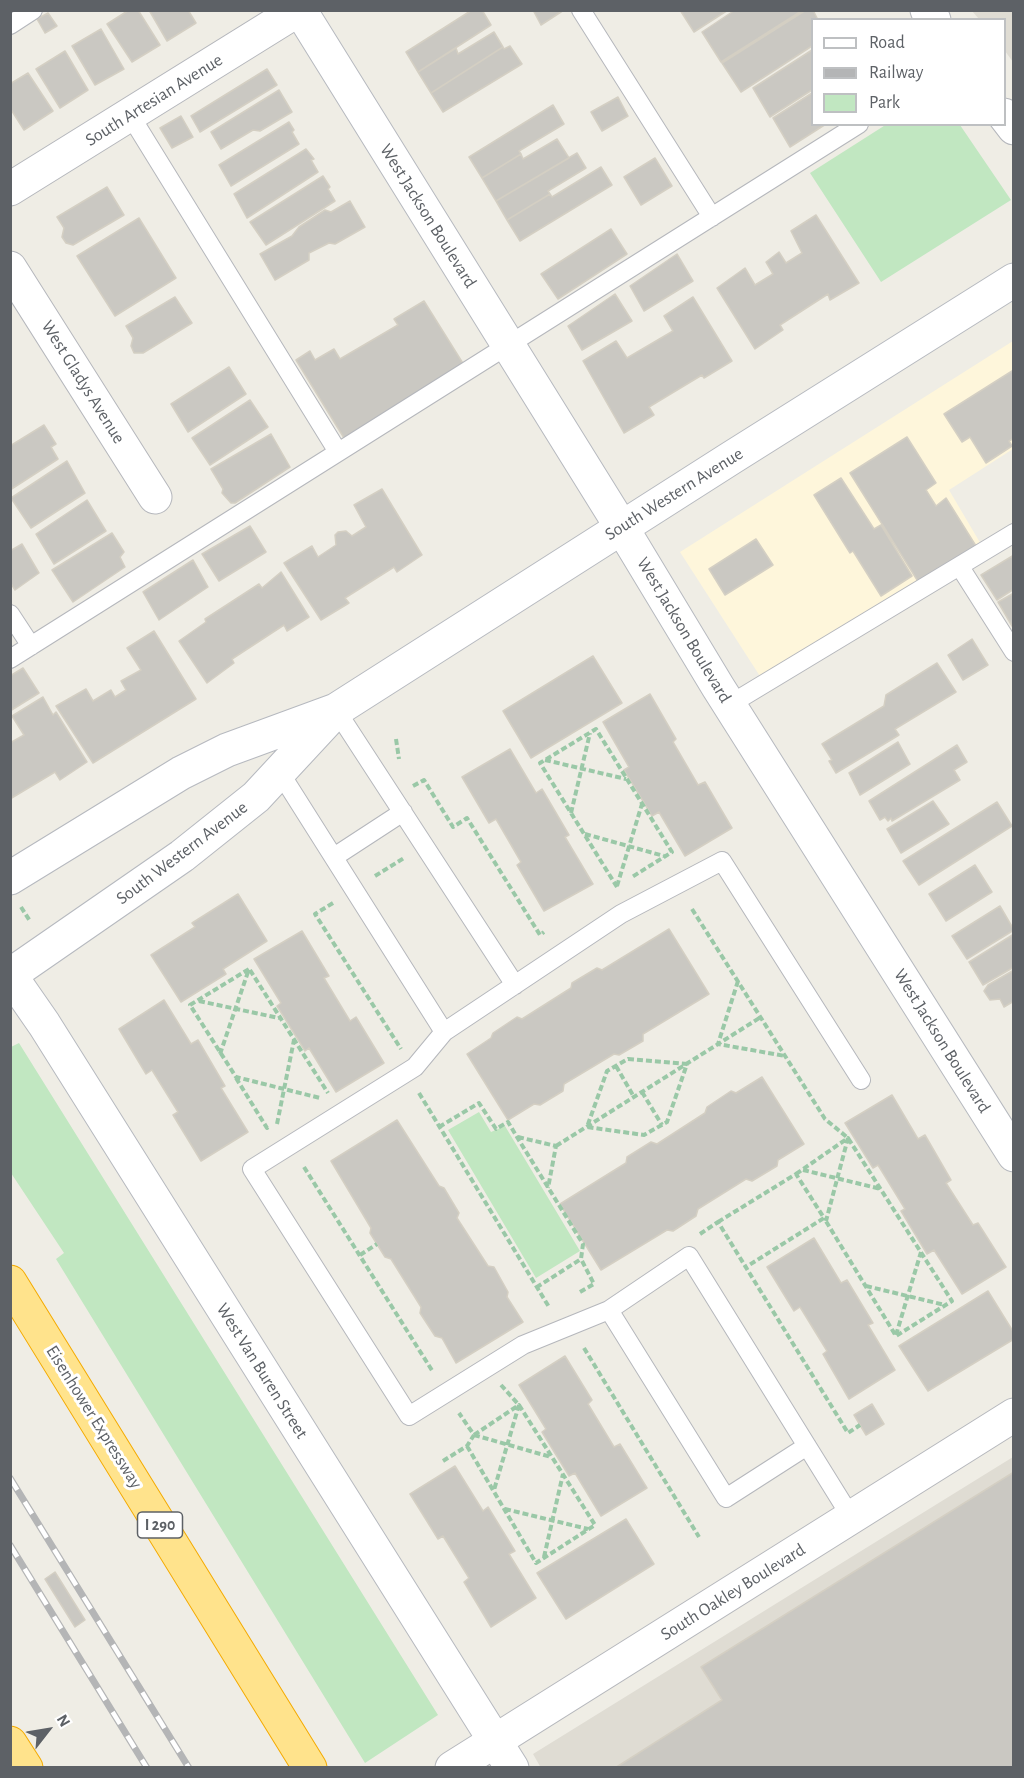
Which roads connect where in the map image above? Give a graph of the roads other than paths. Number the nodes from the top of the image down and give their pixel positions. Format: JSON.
{"nodes":[{"id":1,"x":33,"y":10,"type":"edge"},
{"id":2,"x":299,"y":10,"type":"edge"},
{"id":3,"x":581,"y":10,"type":"edge"},
{"id":4,"x":10,"y":25,"type":"edge"},
{"id":5,"x":130,"y":115,"type":"junction"},
{"id":6,"x":856,"y":126,"type":"edge"},
{"id":7,"x":10,"y":189,"type":"edge"},
{"id":8,"x":712,"y":217,"type":"junction"},
{"id":9,"x":10,"y":268,"type":"edge"},
{"id":10,"x":1014,"y":280,"type":"edge"},
{"id":11,"x":508,"y":345,"type":"junction"},
{"id":12,"x":338,"y":452,"type":"junction"},
{"id":13,"x":155,"y":496,"type":"dead end"},
{"id":14,"x":621,"y":528,"type":"junction"},
{"id":15,"x":1014,"y":533,"type":"edge"},
{"id":16,"x":960,"y":567,"type":"junction"},
{"id":17,"x":10,"y":614,"type":"edge"},
{"id":18,"x":31,"y":646,"type":"junction"},
{"id":19,"x":1014,"y":652,"type":"edge"},
{"id":20,"x":10,"y":659,"type":"edge"},
{"id":21,"x":729,"y":705,"type":"junction"},
{"id":22,"x":336,"y":710,"type":"junction"},
{"id":23,"x":279,"y":771,"type":"junction"},
{"id":24,"x":402,"y":812,"type":"junction"},
{"id":25,"x":334,"y":857,"type":"junction"},
{"id":26,"x":14,"y":890,"type":"edge"},
{"id":27,"x":10,"y":975,"type":"edge"},
{"id":28,"x":515,"y":985,"type":"junction"},
{"id":29,"x":444,"y":1032,"type":"junction"},
{"id":30,"x":861,"y":1080,"type":"dead end"},
{"id":31,"x":1014,"y":1155,"type":"edge"},
{"id":32,"x":10,"y":1282,"type":"edge"},
{"id":33,"x":609,"y":1310,"type":"junction"},
{"id":34,"x":1014,"y":1415,"type":"edge"},
{"id":35,"x":807,"y":1446,"type":"junction"},
{"id":36,"x":851,"y":1517,"type":"junction"},
{"id":37,"x":10,"y":1743,"type":"edge"},
{"id":38,"x":503,"y":1754,"type":"edge"},
{"id":39,"x":26,"y":1767,"type":"edge"},
{"id":40,"x":310,"y":1767,"type":"edge"},
{"id":41,"x":452,"y":1767,"type":"edge"}],
"edges":[{"from":1,"to":4,"type":"lane"},
{"from":2,"to":5,"type":"street","name":"South Artesian Avenue"},
{"from":2,"to":11,"type":"street","name":"West Jackson Boulevard"},
{"from":3,"to":8,"type":"lane"},
{"from":5,"to":7,"type":"street","name":"South Artesian Avenue"},
{"from":5,"to":12,"type":"lane"},
{"from":6,"to":8,"type":"lane"},
{"from":8,"to":11,"type":"lane"},
{"from":9,"to":13,"type":"street","name":"West Gladys Avenue"},
{"from":10,"to":14,"type":"street","name":"South Western Avenue"},
{"from":11,"to":12,"type":"lane"},
{"from":11,"to":14,"type":"street","name":"West Jackson Boulevard"},
{"from":12,"to":18,"type":"lane"},
{"from":14,"to":21,"type":"street","name":"West Jackson Boulevard"},
{"from":14,"to":22,"type":"street","name":"South Western Avenue"},
{"from":15,"to":16,"type":"lane"},
{"from":16,"to":19,"type":"lane"},
{"from":16,"to":21,"type":"lane"},
{"from":17,"to":18,"type":"lane"},
{"from":18,"to":20,"type":"lane"},
{"from":21,"to":31,"type":"street","name":"West Jackson Boulevard"},
{"from":22,"to":23,"type":"street","name":"South Western Avenue"},
{"from":22,"to":24,"type":"lane"},
{"from":22,"to":26,"type":"street","name":"South Western Avenue"},
{"from":23,"to":25,"type":"lane"},
{"from":23,"to":27,"type":"street","name":"South Western Avenue"},
{"from":24,"to":25,"type":"lane"},
{"from":24,"to":28,"type":"lane"},
{"from":25,"to":29,"type":"lane"},
{"from":27,"to":38,"type":"street","name":"West Van Buren Street"},
{"from":28,"to":29,"type":"lane"},
{"from":28,"to":30,"type":"lane"},
{"from":29,"to":33,"type":"lane"},
{"from":32,"to":40,"type":"highway","name":"Eisenhower Expressway","number":"I 290"},
{"from":33,"to":35,"type":"lane"},
{"from":33,"to":35,"type":"lane"},
{"from":34,"to":36,"type":"street","name":"South Oakley Boulevard"},
{"from":35,"to":36,"type":"lane"},
{"from":36,"to":38,"type":"street","name":"South Oakley Boulevard"},
{"from":37,"to":39,"type":"highway"},
{"from":38,"to":41,"type":"street","name":"South Oakley Boulevard"}]}
